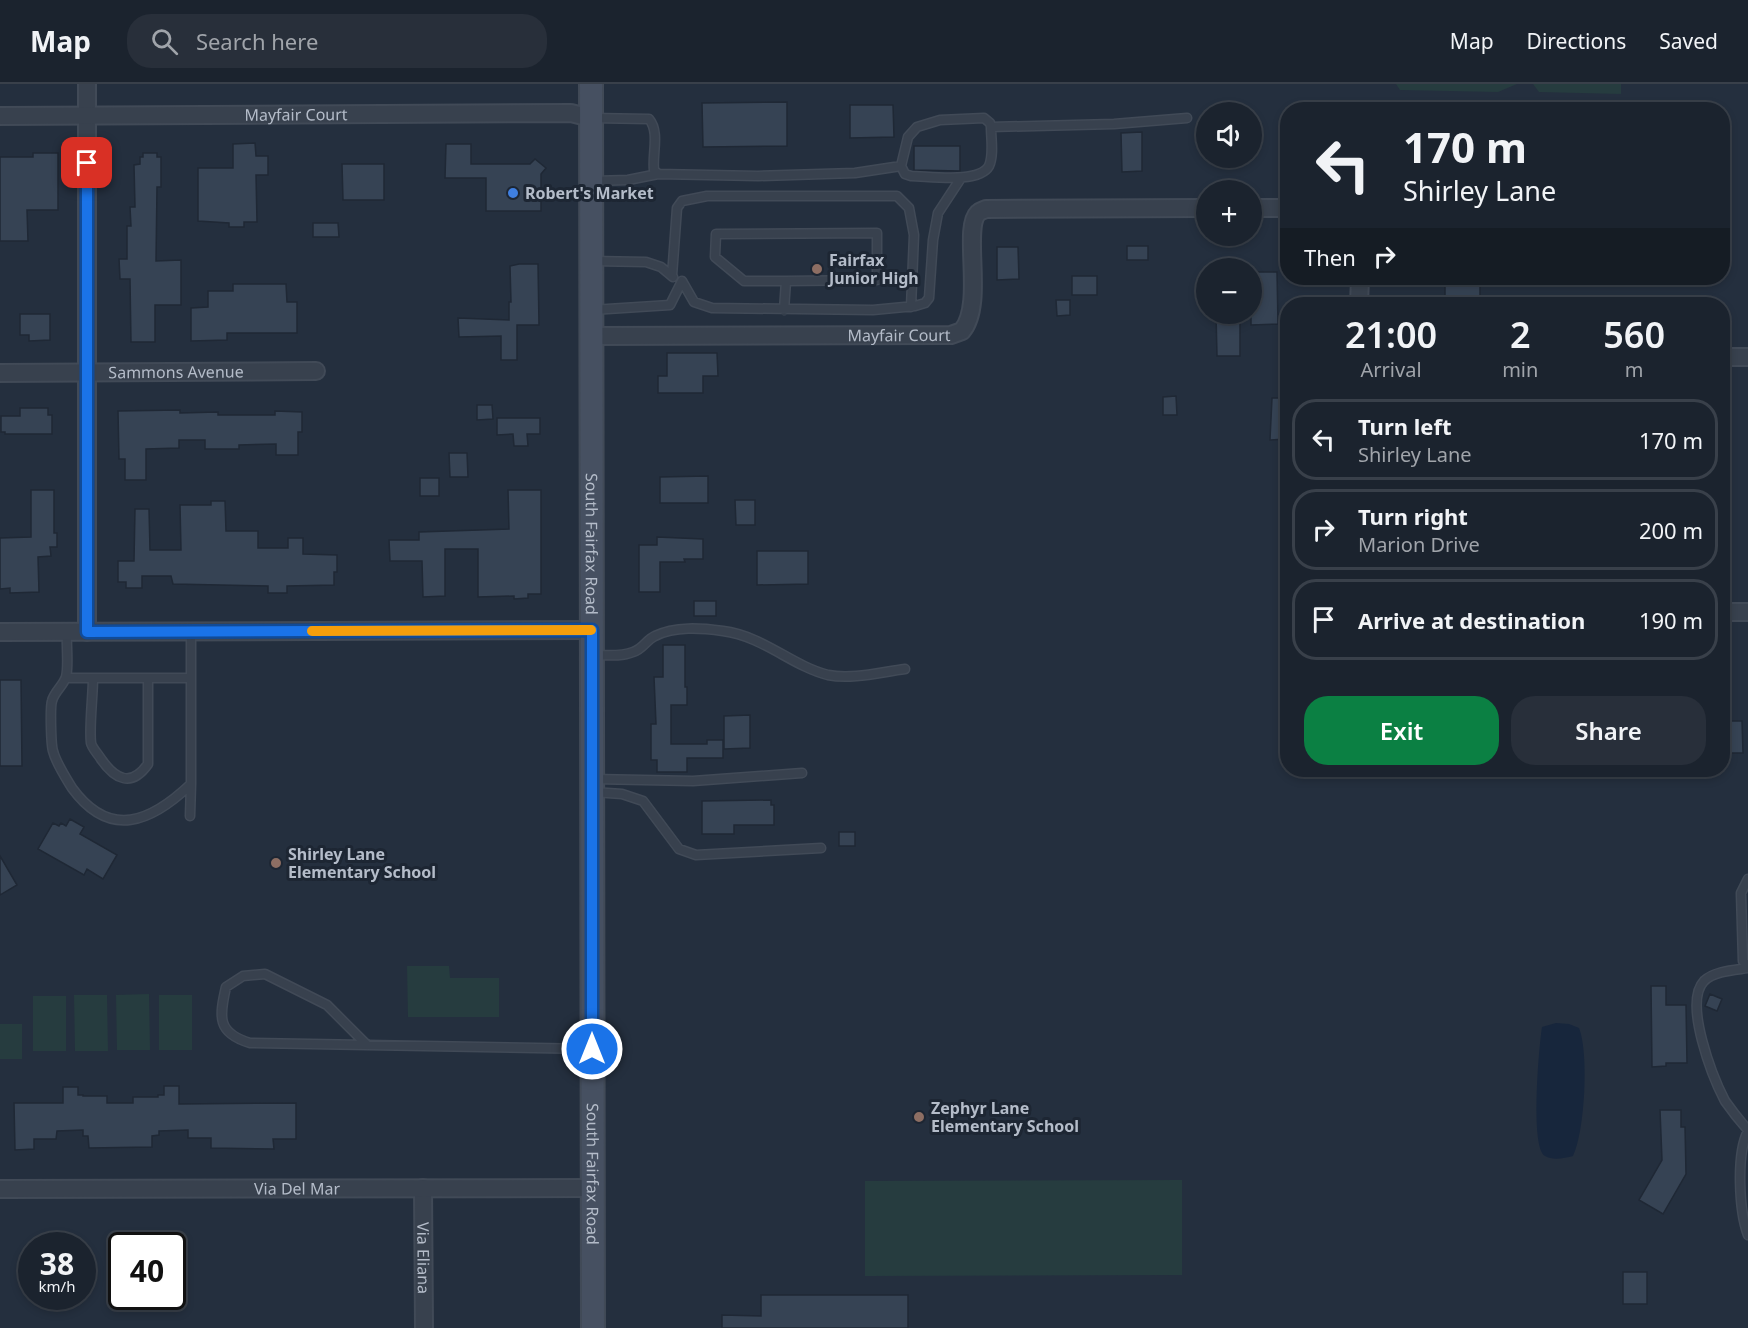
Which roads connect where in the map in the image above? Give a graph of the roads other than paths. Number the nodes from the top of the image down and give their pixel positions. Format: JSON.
{"nodes":[{"id":1,"x":87,"y":84,"type":"edge"},
{"id":2,"x":591,"y":84,"type":"edge"},
{"id":3,"x":0,"y":116,"type":"edge"},
{"id":4,"x":87,"y":116,"type":"junction"},
{"id":5,"x":591,"y":118,"type":"junction"},
{"id":6,"x":1186,"y":118,"type":"dead end"},
{"id":7,"x":991,"y":127,"type":"junction"},
{"id":8,"x":901,"y":166,"type":"junction"},
{"id":9,"x":658,"y":174,"type":"junction"},
{"id":10,"x":961,"y":178,"type":"junction"},
{"id":11,"x":592,"y":182,"type":"junction"},
{"id":12,"x":1196,"y":208,"type":"edge"},
{"id":13,"x":1262,"y":208,"type":"edge"},
{"id":14,"x":1280,"y":208,"type":"edge"},
{"id":15,"x":591,"y":261,"type":"junction"},
{"id":16,"x":672,"y":276,"type":"junction"},
{"id":17,"x":682,"y":281,"type":"junction"},
{"id":18,"x":786,"y":281,"type":"junction"},
{"id":19,"x":911,"y":307,"type":"junction"},
{"id":20,"x":592,"y":310,"type":"junction"},
{"id":21,"x":784,"y":310,"type":"junction"},
{"id":22,"x":593,"y":336,"type":"junction"},
{"id":23,"x":1730,"y":357,"type":"edge"},
{"id":24,"x":1748,"y":357,"type":"edge"},
{"id":25,"x":316,"y":371,"type":"dead end"},
{"id":26,"x":87,"y":372,"type":"junction"},
{"id":27,"x":0,"y":373,"type":"edge"},
{"id":28,"x":1730,"y":612,"type":"edge"},
{"id":29,"x":1748,"y":612,"type":"edge"},
{"id":30,"x":592,"y":630,"type":"junction"},
{"id":31,"x":191,"y":631,"type":"junction"},
{"id":32,"x":0,"y":632,"type":"edge"},
{"id":33,"x":67,"y":632,"type":"junction"},
{"id":34,"x":87,"y":632,"type":"junction"},
{"id":35,"x":592,"y":656,"type":"junction"},
{"id":36,"x":905,"y":669,"type":"dead end"},
{"id":37,"x":66,"y":678,"type":"junction"},
{"id":38,"x":93,"y":678,"type":"junction"},
{"id":39,"x":148,"y":678,"type":"junction"},
{"id":40,"x":191,"y":678,"type":"junction"},
{"id":41,"x":802,"y":773,"type":"dead end"},
{"id":42,"x":191,"y":784,"type":"junction"},
{"id":43,"x":592,"y":785,"type":"junction"},
{"id":44,"x":190,"y":816,"type":"dead end"},
{"id":45,"x":821,"y":848,"type":"dead end"},
{"id":46,"x":1748,"y":879,"type":"edge"},
{"id":47,"x":1748,"y":967,"type":"edge"},
{"id":48,"x":367,"y":1045,"type":"junction"},
{"id":49,"x":592,"y":1049,"type":"junction"},
{"id":50,"x":1748,"y":1131,"type":"edge"},
{"id":51,"x":423,"y":1188,"type":"junction"},
{"id":52,"x":593,"y":1188,"type":"junction"},
{"id":53,"x":0,"y":1190,"type":"edge"},
{"id":54,"x":1748,"y":1235,"type":"edge"},
{"id":55,"x":424,"y":1328,"type":"edge"},
{"id":56,"x":593,"y":1328,"type":"edge"}],
"edges":[{"from":1,"to":4,"type":"street"},
{"from":2,"to":5,"type":"street","name":"South Fairfax Road"},
{"from":3,"to":4,"type":"street","name":"Mayfair Court"},
{"from":4,"to":5,"type":"street","name":"Mayfair Court"},
{"from":4,"to":26,"type":"street"},
{"from":5,"to":9,"type":"lane"},
{"from":5,"to":11,"type":"street","name":"South Fairfax Road"},
{"from":6,"to":7,"type":"lane"},
{"from":7,"to":8,"type":"lane"},
{"from":7,"to":10,"type":"lane"},
{"from":8,"to":9,"type":"lane"},
{"from":8,"to":10,"type":"lane"},
{"from":9,"to":11,"type":"lane"},
{"from":10,"to":19,"type":"lane"},
{"from":11,"to":15,"type":"street","name":"South Fairfax Road"},
{"from":12,"to":22,"type":"street","name":"Mayfair Court"},
{"from":13,"to":14,"type":"street"},
{"from":15,"to":16,"type":"lane"},
{"from":15,"to":20,"type":"street","name":"South Fairfax Road"},
{"from":16,"to":17,"type":"lane"},
{"from":16,"to":19,"type":"lane"},
{"from":17,"to":20,"type":"lane"},
{"from":17,"to":21,"type":"lane"},
{"from":18,"to":18,"type":"lane"},
{"from":18,"to":21,"type":"lane"},
{"from":19,"to":21,"type":"lane"},
{"from":20,"to":22,"type":"street","name":"South Fairfax Road"},
{"from":22,"to":30,"type":"street","name":"South Fairfax Road"},
{"from":23,"to":24,"type":"street"},
{"from":25,"to":26,"type":"street","name":"Sammons Avenue"},
{"from":26,"to":27,"type":"street","name":"Sammons Avenue"},
{"from":26,"to":34,"type":"street"},
{"from":28,"to":29,"type":"street"},
{"from":30,"to":31,"type":"street"},
{"from":30,"to":35,"type":"street","name":"South Fairfax Road"},
{"from":31,"to":34,"type":"street"},
{"from":31,"to":40,"type":"lane"},
{"from":32,"to":33,"type":"street"},
{"from":33,"to":34,"type":"street"},
{"from":33,"to":37,"type":"lane"},
{"from":35,"to":36,"type":"lane"},
{"from":35,"to":43,"type":"street","name":"South Fairfax Road"},
{"from":37,"to":38,"type":"lane"},
{"from":37,"to":42,"type":"lane"},
{"from":38,"to":39,"type":"lane"},
{"from":38,"to":39,"type":"lane"},
{"from":39,"to":40,"type":"lane"},
{"from":40,"to":42,"type":"lane"},
{"from":41,"to":43,"type":"lane"},
{"from":42,"to":44,"type":"lane"},
{"from":43,"to":45,"type":"lane"},
{"from":43,"to":49,"type":"street","name":"South Fairfax Road"},
{"from":46,"to":47,"type":"lane"},
{"from":47,"to":50,"type":"lane"},
{"from":48,"to":48,"type":"lane"},
{"from":48,"to":49,"type":"lane"},
{"from":49,"to":52,"type":"street","name":"South Fairfax Road"},
{"from":50,"to":54,"type":"lane"},
{"from":51,"to":52,"type":"street","name":"Via Del Mar"},
{"from":51,"to":53,"type":"street","name":"Via Del Mar"},
{"from":51,"to":55,"type":"street","name":"Via Eliana"},
{"from":52,"to":56,"type":"street","name":"South Fairfax Road"}]}
